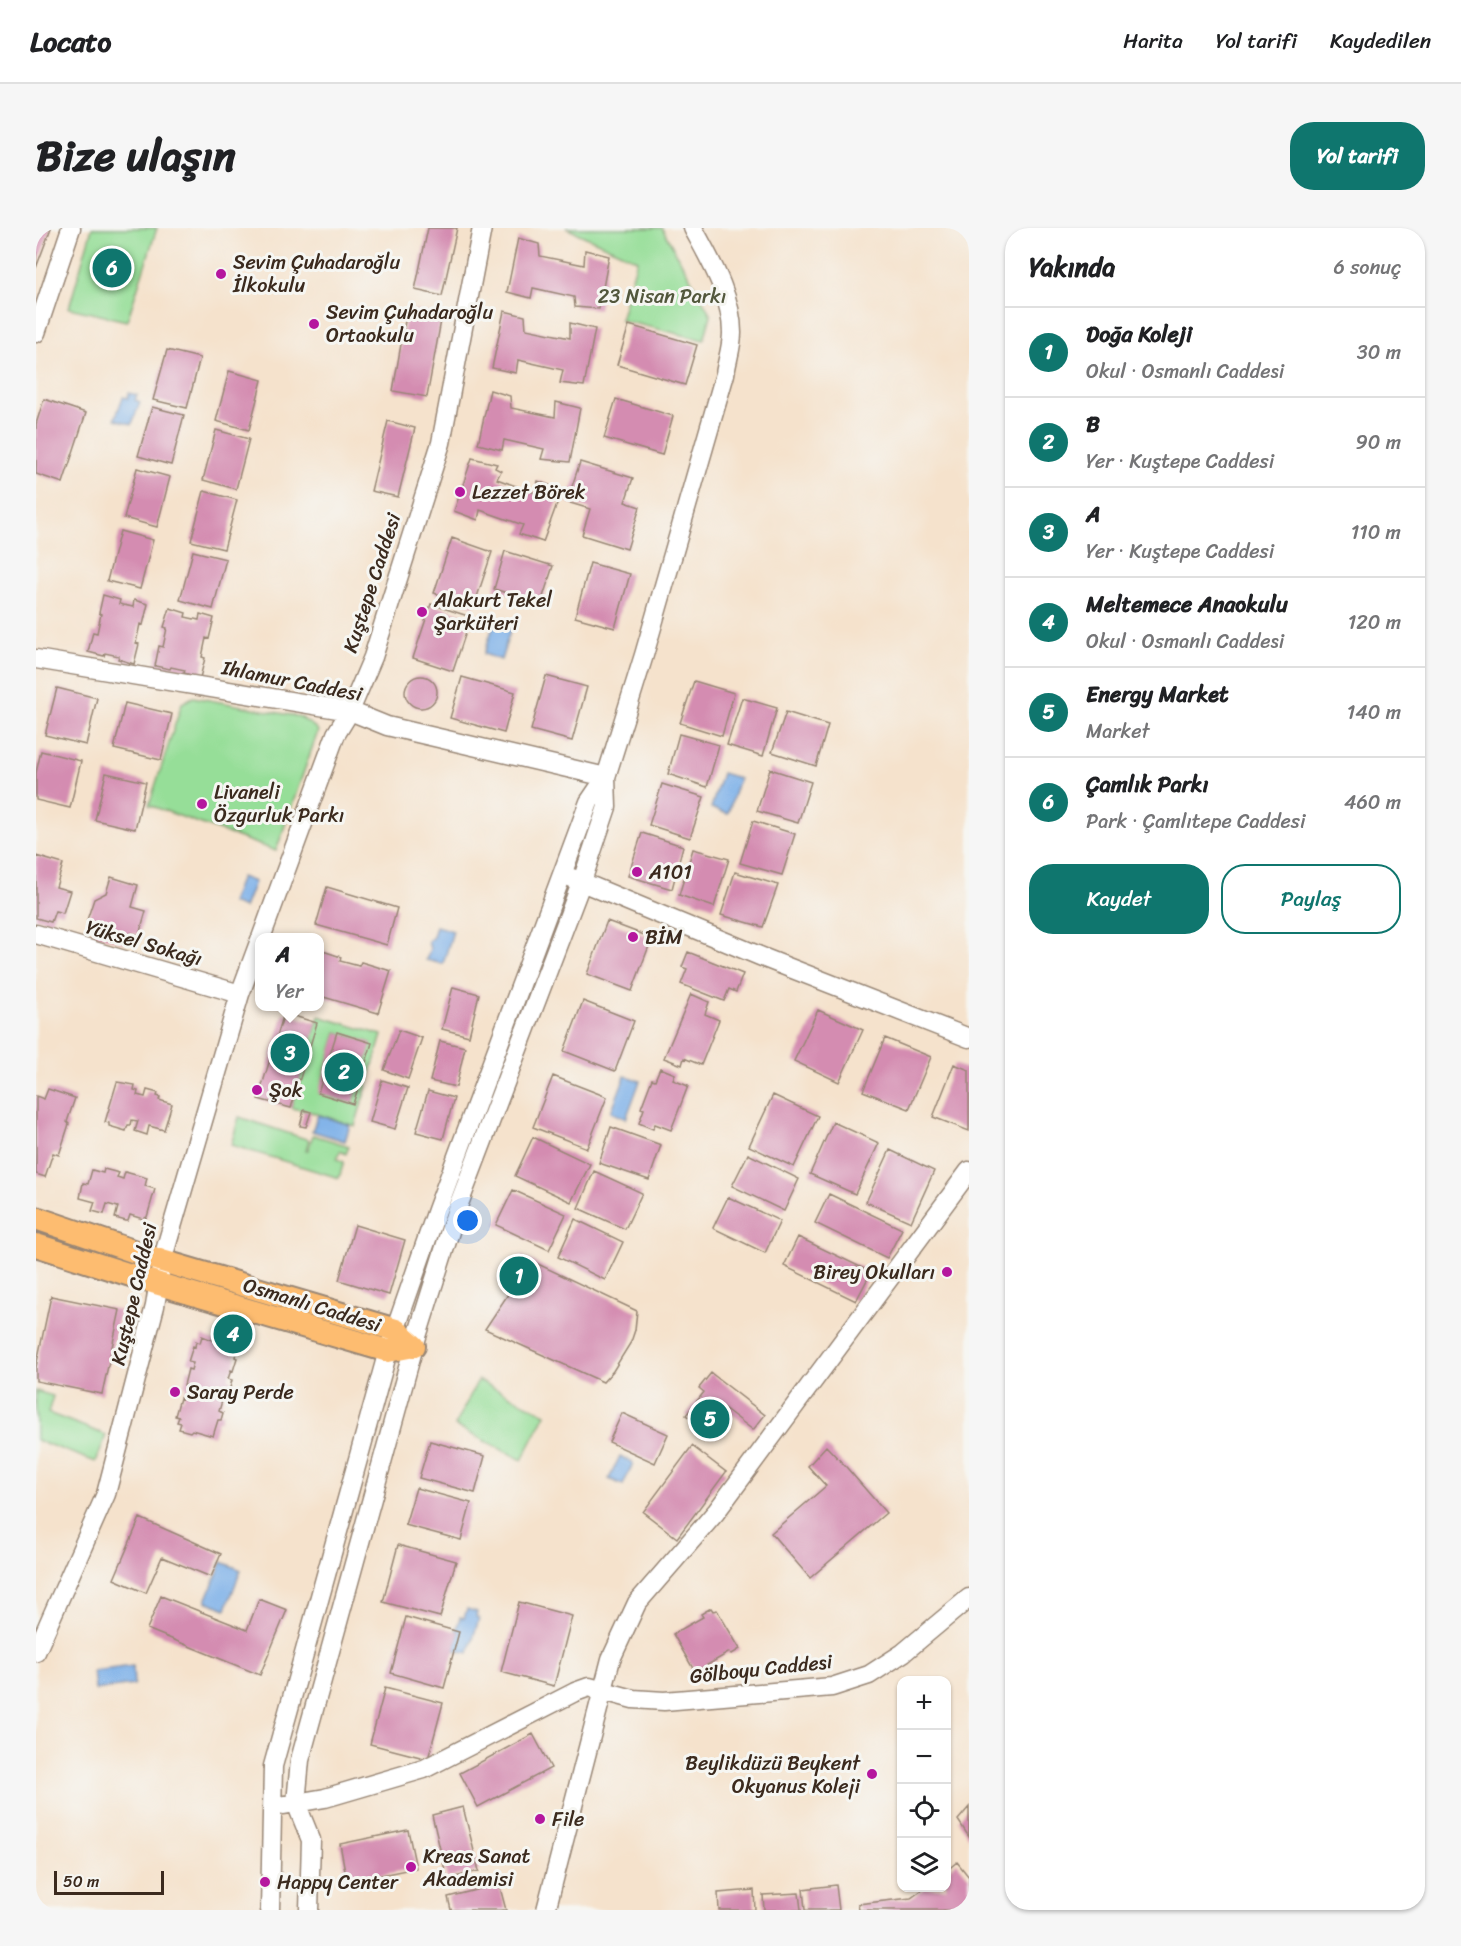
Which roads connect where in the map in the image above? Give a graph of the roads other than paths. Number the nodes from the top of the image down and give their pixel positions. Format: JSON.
{"nodes":[{"id":1,"x":71,"y":228,"type":"edge"},
{"id":2,"x":482,"y":228,"type":"edge"},
{"id":3,"x":693,"y":228,"type":"edge"},
{"id":4,"x":36,"y":333,"type":"edge"},
{"id":5,"x":36,"y":659,"type":"edge"},
{"id":6,"x":350,"y":711,"type":"junction"},
{"id":7,"x":606,"y":777,"type":"junction"},
{"id":8,"x":562,"y":875,"type":"junction"},
{"id":9,"x":582,"y":881,"type":"junction"},
{"id":10,"x":262,"y":933,"type":"edge"},
{"id":11,"x":36,"y":934,"type":"edge"},
{"id":12,"x":255,"y":953,"type":"edge"},
{"id":13,"x":240,"y":994,"type":"junction"},
{"id":14,"x":969,"y":1038,"type":"edge"},
{"id":15,"x":969,"y":1171,"type":"edge"},
{"id":16,"x":36,"y":1218,"type":"edge"},
{"id":17,"x":36,"y":1245,"type":"edge"},
{"id":18,"x":162,"y":1261,"type":"junction"},
{"id":19,"x":159,"y":1284,"type":"junction"},
{"id":20,"x":392,"y":1341,"type":"junction"},
{"id":21,"x":414,"y":1346,"type":"junction"},
{"id":22,"x":969,"y":1598,"type":"edge"},
{"id":23,"x":36,"y":1652,"type":"edge"},
{"id":24,"x":603,"y":1690,"type":"junction"},
{"id":25,"x":296,"y":1803,"type":"junction"},
{"id":26,"x":272,"y":1807,"type":"junction"},
{"id":27,"x":270,"y":1910,"type":"edge"},
{"id":28,"x":309,"y":1910,"type":"edge"},
{"id":29,"x":546,"y":1910,"type":"edge"}],
"edges":[{"from":1,"to":4,"type":"street"},
{"from":2,"to":6,"type":"street","name":"Kuştepe Caddesi"},
{"from":3,"to":7,"type":"street"},
{"from":5,"to":6,"type":"street","name":"Ihlamur Caddesi"},
{"from":6,"to":7,"type":"street","name":"Ihlamur Caddesi"},
{"from":6,"to":10,"type":"street","name":"Kuştepe Caddesi"},
{"from":7,"to":8,"type":"street"},
{"from":7,"to":9,"type":"street"},
{"from":8,"to":9,"type":"street"},
{"from":8,"to":20,"type":"street"},
{"from":9,"to":14,"type":"street"},
{"from":9,"to":21,"type":"street"},
{"from":11,"to":13,"type":"street","name":"Yüksel Sokağı"},
{"from":12,"to":13,"type":"street","name":"Kuştepe Caddesi"},
{"from":13,"to":18,"type":"street","name":"Kuştepe Caddesi"},
{"from":15,"to":24,"type":"street"},
{"from":16,"to":18,"type":"main road","name":"Osmanlı Caddesi"},
{"from":17,"to":19,"type":"main road","name":"Osmanlı Caddesi"},
{"from":18,"to":19,"type":"street","name":"Kuştepe Caddesi"},
{"from":18,"to":20,"type":"main road","name":"Osmanlı Caddesi"},
{"from":19,"to":20,"type":"main road","name":"Osmanlı Caddesi"},
{"from":19,"to":23,"type":"street","name":"Kuştepe Caddesi"},
{"from":20,"to":21,"type":"main road","name":"Osmanlı Caddesi"},
{"from":20,"to":26,"type":"street"},
{"from":21,"to":25,"type":"street"},
{"from":22,"to":24,"type":"street","name":"Gölboyu Caddesi"},
{"from":24,"to":25,"type":"street"},
{"from":24,"to":29,"type":"street"},
{"from":25,"to":26,"type":"street"},
{"from":25,"to":28,"type":"street"},
{"from":26,"to":27,"type":"street"}]}
